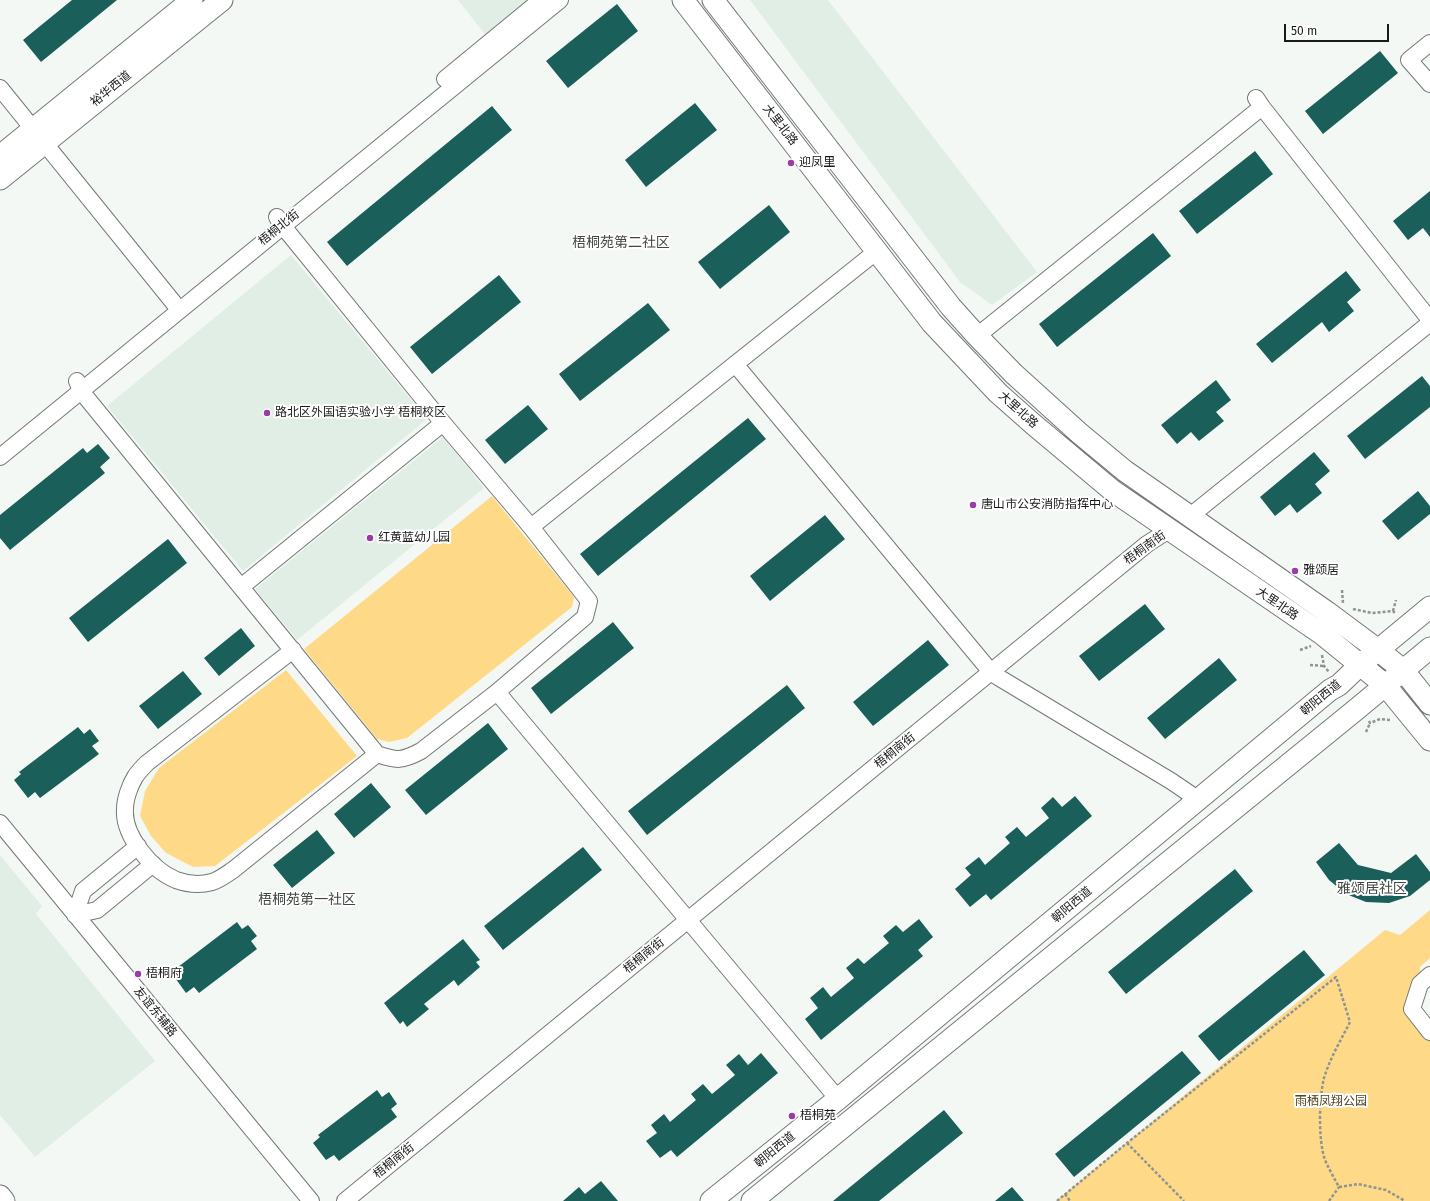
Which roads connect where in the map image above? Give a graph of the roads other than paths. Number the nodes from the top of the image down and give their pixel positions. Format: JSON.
{"nodes":[{"id":1,"x":192,"y":0,"type":"edge"},
{"id":2,"x":222,"y":0,"type":"edge"},
{"id":3,"x":541,"y":0,"type":"edge"},
{"id":4,"x":560,"y":0,"type":"edge"},
{"id":5,"x":683,"y":0,"type":"edge"},
{"id":6,"x":713,"y":0,"type":"edge"},
{"id":7,"x":1430,"y":43,"type":"edge"},
{"id":8,"x":1430,"y":84,"type":"edge"},
{"id":9,"x":0,"y":88,"type":"edge"},
{"id":10,"x":39,"y":136,"type":"junction"},
{"id":11,"x":0,"y":156,"type":"edge"},
{"id":12,"x":0,"y":179,"type":"edge"},
{"id":13,"x":280,"y":221,"type":"junction"},
{"id":14,"x":877,"y":250,"type":"junction"},
{"id":15,"x":176,"y":306,"type":"junction"},
{"id":16,"x":1430,"y":321,"type":"edge"},
{"id":17,"x":977,"y":336,"type":"junction"},
{"id":18,"x":735,"y":364,"type":"junction"},
{"id":19,"x":79,"y":386,"type":"junction"},
{"id":20,"x":443,"y":423,"type":"junction"},
{"id":21,"x":0,"y":445,"type":"edge"},
{"id":22,"x":0,"y":457,"type":"edge"},
{"id":23,"x":1189,"y":516,"type":"junction"},
{"id":24,"x":531,"y":527,"type":"junction"},
{"id":25,"x":1169,"y":530,"type":"junction"},
{"id":26,"x":241,"y":587,"type":"junction"},
{"id":27,"x":1430,"y":607,"type":"edge"},
{"id":28,"x":1430,"y":648,"type":"edge"},
{"id":29,"x":293,"y":650,"type":"junction"},
{"id":30,"x":1378,"y":650,"type":"junction"},
{"id":31,"x":1360,"y":665,"type":"junction"},
{"id":32,"x":1402,"y":670,"type":"junction"},
{"id":33,"x":995,"y":675,"type":"junction"},
{"id":34,"x":1385,"y":685,"type":"junction"},
{"id":35,"x":497,"y":692,"type":"junction"},
{"id":36,"x":1430,"y":704,"type":"edge"},
{"id":37,"x":1430,"y":740,"type":"edge"},
{"id":38,"x":377,"y":754,"type":"junction"},
{"id":39,"x":1199,"y":800,"type":"junction"},
{"id":40,"x":0,"y":823,"type":"edge"},
{"id":41,"x":138,"y":846,"type":"junction"},
{"id":42,"x":153,"y":864,"type":"junction"},
{"id":43,"x":75,"y":915,"type":"junction"},
{"id":44,"x":690,"y":923,"type":"junction"},
{"id":45,"x":1430,"y":975,"type":"edge"},
{"id":46,"x":1430,"y":1032,"type":"edge"},
{"id":47,"x":838,"y":1099,"type":"junction"},
{"id":48,"x":854,"y":1118,"type":"junction"},
{"id":49,"x":0,"y":1196,"type":"edge"},
{"id":50,"x":4,"y":1201,"type":"edge"},
{"id":51,"x":311,"y":1201,"type":"edge"},
{"id":52,"x":345,"y":1201,"type":"edge"},
{"id":53,"x":355,"y":1201,"type":"edge"},
{"id":54,"x":711,"y":1201,"type":"edge"},
{"id":55,"x":752,"y":1201,"type":"edge"}],
"edges":[{"from":1,"to":10,"type":"main road","name":"裕华西道"},
{"from":2,"to":10,"type":"main road","name":"裕华西道"},
{"from":3,"to":13,"type":"street","name":"梧桐北街"},
{"from":4,"to":13,"type":"street","name":"梧桐北街"},
{"from":5,"to":14,"type":"main road","name":"大里北路"},
{"from":6,"to":17,"type":"main road","name":"大里北路"},
{"from":7,"to":8,"type":"street"},
{"from":9,"to":10,"type":"street"},
{"from":10,"to":11,"type":"main road","name":"裕华西道"},
{"from":10,"to":12,"type":"main road","name":"裕华西道"},
{"from":10,"to":15,"type":"street"},
{"from":13,"to":15,"type":"street","name":"梧桐北街"},
{"from":13,"to":20,"type":"street"},
{"from":14,"to":18,"type":"street"},
{"from":14,"to":25,"type":"main road","name":"大里北路"},
{"from":15,"to":19,"type":"street","name":"梧桐北街"},
{"from":16,"to":17,"type":"street"},
{"from":16,"to":23,"type":"street"},
{"from":17,"to":23,"type":"main road","name":"大里北路"},
{"from":18,"to":24,"type":"street"},
{"from":18,"to":33,"type":"street"},
{"from":19,"to":21,"type":"street","name":"梧桐北街"},
{"from":19,"to":22,"type":"street","name":"梧桐北街"},
{"from":19,"to":26,"type":"street"},
{"from":20,"to":24,"type":"street"},
{"from":20,"to":26,"type":"street"},
{"from":23,"to":30,"type":"main road","name":"大里北路"},
{"from":24,"to":35,"type":"street"},
{"from":25,"to":31,"type":"main road","name":"大里北路"},
{"from":25,"to":33,"type":"street","name":"梧桐南街"},
{"from":26,"to":29,"type":"street"},
{"from":27,"to":30,"type":"main road","name":"朝阳西道"},
{"from":28,"to":32,"type":"main road","name":"朝阳西道"},
{"from":29,"to":38,"type":"street"},
{"from":29,"to":41,"type":"street"},
{"from":30,"to":31,"type":"main road","name":"朝阳西道"},
{"from":30,"to":32,"type":"main road","name":"大里北路"},
{"from":31,"to":34,"type":"main road","name":"大里北路"},
{"from":31,"to":39,"type":"main road","name":"朝阳西道"},
{"from":32,"to":34,"type":"main road","name":"朝阳西道"},
{"from":32,"to":36,"type":"main road","name":"大里北路"},
{"from":33,"to":39,"type":"street"},
{"from":33,"to":44,"type":"street","name":"梧桐南街"},
{"from":34,"to":37,"type":"main road","name":"大里北路"},
{"from":34,"to":48,"type":"main road","name":"朝阳西道"},
{"from":35,"to":38,"type":"street"},
{"from":35,"to":44,"type":"street"},
{"from":38,"to":42,"type":"street"},
{"from":39,"to":47,"type":"main road","name":"朝阳西道"},
{"from":40,"to":43,"type":"street","name":"友谊东辅路"},
{"from":41,"to":42,"type":"street"},
{"from":41,"to":43,"type":"street"},
{"from":42,"to":43,"type":"street"},
{"from":43,"to":51,"type":"street","name":"友谊东辅路"},
{"from":44,"to":47,"type":"street"},
{"from":44,"to":52,"type":"street","name":"梧桐南街"},
{"from":44,"to":53,"type":"street","name":"梧桐南街"},
{"from":45,"to":46,"type":"street"},
{"from":47,"to":48,"type":"main road"},
{"from":47,"to":54,"type":"main road","name":"朝阳西道"},
{"from":48,"to":55,"type":"main road","name":"朝阳西道"},
{"from":49,"to":50,"type":"main road"}]}
